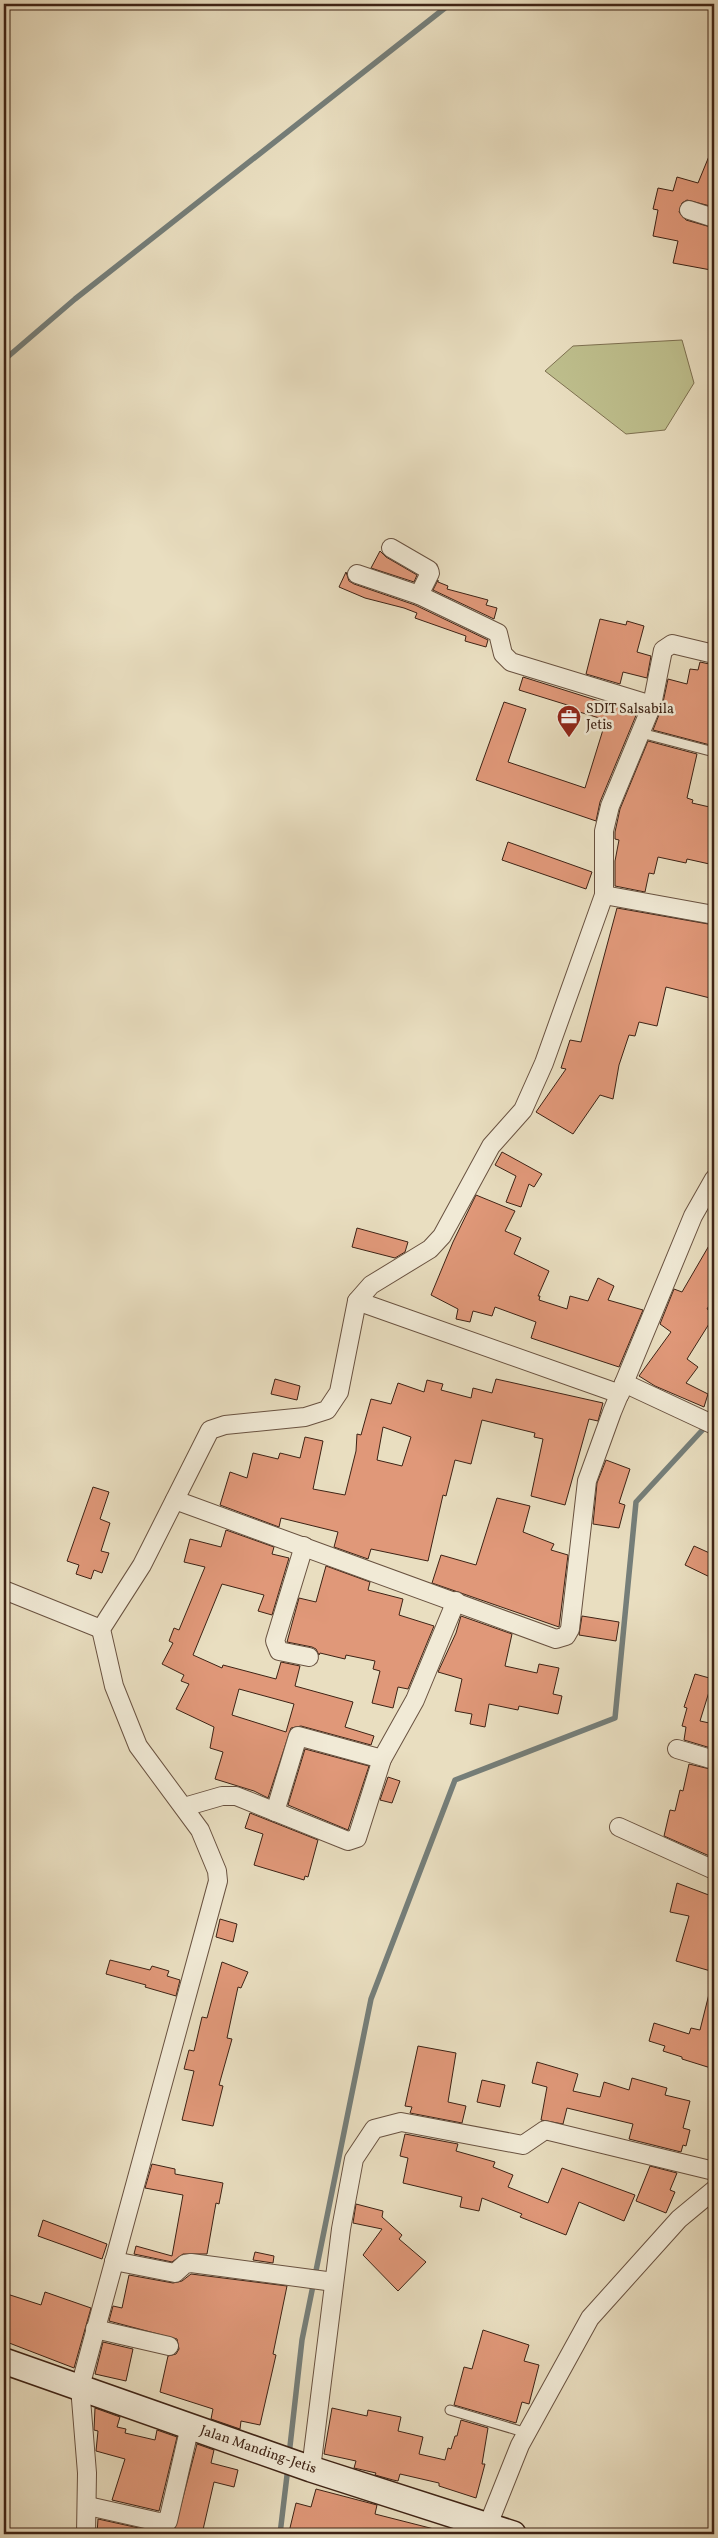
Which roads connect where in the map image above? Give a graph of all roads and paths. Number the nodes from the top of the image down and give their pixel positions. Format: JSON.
{"nodes":[{"id":1,"x":689,"y":210,"type":"dead end"},
{"id":2,"x":714,"y":218,"type":"edge"},
{"id":3,"x":392,"y":548,"type":"dead end"},
{"id":4,"x":357,"y":574,"type":"dead end"},
{"id":5,"x":419,"y":595,"type":"junction"},
{"id":6,"x":714,"y":654,"type":"edge"},
{"id":7,"x":652,"y":705,"type":"junction"},
{"id":8,"x":641,"y":733,"type":"junction"},
{"id":9,"x":714,"y":752,"type":"edge"},
{"id":10,"x":604,"y":895,"type":"junction"},
{"id":11,"x":714,"y":915,"type":"edge"},
{"id":12,"x":714,"y":1179,"type":"edge"},
{"id":13,"x":357,"y":1301,"type":"junction"},
{"id":14,"x":622,"y":1389,"type":"junction"},
{"id":15,"x":714,"y":1425,"type":"edge"},
{"id":16,"x":175,"y":1500,"type":"junction"},
{"id":17,"x":304,"y":1546,"type":"junction"},
{"id":18,"x":4,"y":1590,"type":"edge"},
{"id":19,"x":456,"y":1601,"type":"junction"},
{"id":20,"x":100,"y":1629,"type":"junction"},
{"id":21,"x":309,"y":1657,"type":"dead end"},
{"id":22,"x":676,"y":1749,"type":"dead end"},
{"id":23,"x":382,"y":1759,"type":"junction"},
{"id":24,"x":714,"y":1760,"type":"edge"},
{"id":25,"x":195,"y":1803,"type":"junction"},
{"id":26,"x":275,"y":1812,"type":"junction"},
{"id":27,"x":619,"y":1827,"type":"dead end"},
{"id":28,"x":714,"y":1870,"type":"edge"},
{"id":29,"x":714,"y":2171,"type":"edge"},
{"id":30,"x":714,"y":2190,"type":"edge"},
{"id":31,"x":114,"y":2261,"type":"junction"},
{"id":32,"x":331,"y":2281,"type":"junction"},
{"id":33,"x":95,"y":2329,"type":"junction"},
{"id":34,"x":169,"y":2346,"type":"dead end"},
{"id":35,"x":4,"y":2361,"type":"edge"},
{"id":36,"x":80,"y":2387,"type":"junction"},
{"id":37,"x":450,"y":2410,"type":"dead end"},
{"id":38,"x":190,"y":2426,"type":"junction"},
{"id":39,"x":527,"y":2433,"type":"junction"},
{"id":40,"x":306,"y":2468,"type":"junction"},
{"id":41,"x":88,"y":2506,"type":"junction"},
{"id":42,"x":475,"y":2526,"type":"edge"},
{"id":43,"x":86,"y":2534,"type":"edge"},
{"id":44,"x":513,"y":2534,"type":"edge"}],
"edges":[{"from":1,"to":2,"type":"street"},
{"from":3,"to":5,"type":"street"},
{"from":4,"to":5,"type":"street"},
{"from":5,"to":7,"type":"street"},
{"from":6,"to":7,"type":"street"},
{"from":7,"to":8,"type":"street"},
{"from":8,"to":9,"type":"lane"},
{"from":8,"to":10,"type":"street"},
{"from":10,"to":11,"type":"street"},
{"from":10,"to":13,"type":"street"},
{"from":12,"to":14,"type":"street"},
{"from":13,"to":14,"type":"street"},
{"from":13,"to":16,"type":"street"},
{"from":14,"to":15,"type":"street"},
{"from":14,"to":19,"type":"street"},
{"from":16,"to":17,"type":"street"},
{"from":16,"to":20,"type":"street"},
{"from":17,"to":19,"type":"street"},
{"from":17,"to":21,"type":"street"},
{"from":18,"to":20,"type":"street"},
{"from":19,"to":23,"type":"street"},
{"from":20,"to":25,"type":"street"},
{"from":22,"to":24,"type":"street"},
{"from":23,"to":26,"type":"street"},
{"from":23,"to":26,"type":"street"},
{"from":25,"to":26,"type":"street"},
{"from":25,"to":31,"type":"street"},
{"from":27,"to":28,"type":"street"},
{"from":29,"to":32,"type":"street"},
{"from":30,"to":39,"type":"street"},
{"from":31,"to":32,"type":"street"},
{"from":31,"to":33,"type":"street"},
{"from":32,"to":40,"type":"street"},
{"from":33,"to":34,"type":"street"},
{"from":33,"to":36,"type":"street"},
{"from":35,"to":36,"type":"main road","name":"Jalan Manding-Jetis"},
{"from":36,"to":38,"type":"main road","name":"Jalan Manding-Jetis"},
{"from":36,"to":41,"type":"street"},
{"from":37,"to":39,"type":"lane"},
{"from":38,"to":40,"type":"main road","name":"Jalan Manding-Jetis"},
{"from":38,"to":41,"type":"street"},
{"from":39,"to":42,"type":"street"},
{"from":40,"to":42,"type":"main road","name":"Jalan Manding-Jetis"},
{"from":41,"to":43,"type":"street"},
{"from":42,"to":44,"type":"main road","name":"Jalan Manding-Jetis"}]}
